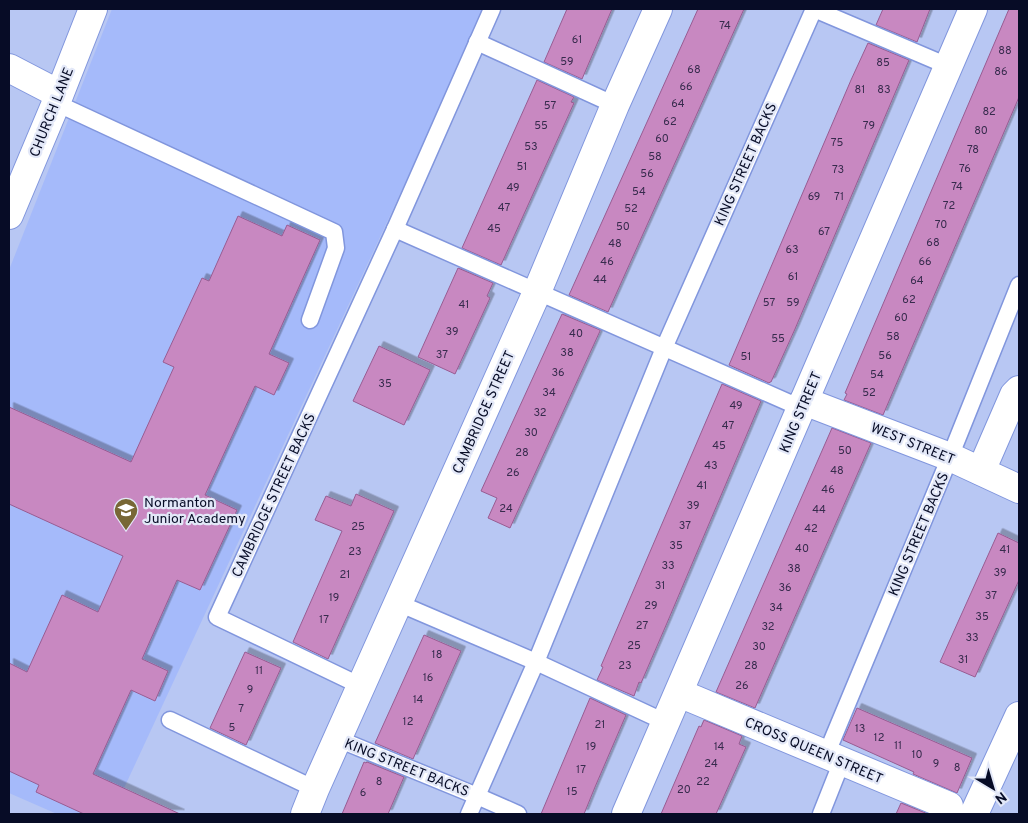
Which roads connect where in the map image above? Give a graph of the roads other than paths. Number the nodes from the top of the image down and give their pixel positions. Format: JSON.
{"nodes":[{"id":1,"x":93,"y":9,"type":"edge"},
{"id":2,"x":492,"y":9,"type":"edge"},
{"id":3,"x":658,"y":9,"type":"edge"},
{"id":4,"x":814,"y":9,"type":"edge"},
{"id":5,"x":973,"y":9,"type":"edge"},
{"id":6,"x":477,"y":42,"type":"junction"},
{"id":7,"x":948,"y":66,"type":"junction"},
{"id":8,"x":9,"y":68,"type":"edge"},
{"id":9,"x":57,"y":99,"type":"junction"},
{"id":10,"x":615,"y":105,"type":"junction"},
{"id":11,"x":9,"y":214,"type":"edge"},
{"id":12,"x":396,"y":229,"type":"junction"},
{"id":13,"x":1019,"y":285,"type":"edge"},
{"id":14,"x":537,"y":292,"type":"junction"},
{"id":15,"x":310,"y":320,"type":"dead end"},
{"id":16,"x":664,"y":348,"type":"junction"},
{"id":17,"x":1019,"y":390,"type":"edge"},
{"id":18,"x":803,"y":404,"type":"junction"},
{"id":19,"x":950,"y":457,"type":"junction"},
{"id":20,"x":982,"y":471,"type":"junction"},
{"id":21,"x":1019,"y":489,"type":"edge"},
{"id":22,"x":398,"y":603,"type":"junction"},
{"id":23,"x":536,"y":662,"type":"junction"},
{"id":24,"x":361,"y":686,"type":"junction"},
{"id":25,"x":678,"y":693,"type":"junction"},
{"id":26,"x":1019,"y":716,"type":"edge"},
{"id":27,"x":170,"y":720,"type":"dead end"},
{"id":28,"x":665,"y":722,"type":"junction"},
{"id":29,"x":338,"y":739,"type":"junction"},
{"id":30,"x":834,"y":758,"type":"junction"},
{"id":31,"x":315,"y":789,"type":"junction"},
{"id":32,"x":477,"y":796,"type":"junction"},
{"id":33,"x":962,"y":810,"type":"edge"},
{"id":34,"x":306,"y":814,"type":"edge"},
{"id":35,"x":469,"y":814,"type":"edge"},
{"id":36,"x":518,"y":814,"type":"edge"},
{"id":37,"x":626,"y":814,"type":"edge"},
{"id":38,"x":821,"y":814,"type":"edge"}],
"edges":[{"from":1,"to":9,"type":"street","name":"CHURCH LANE"},
{"from":2,"to":6,"type":"lane","name":"CAMBRIDGE STREET BACKS"},
{"from":3,"to":10,"type":"street","name":"CAMBRIDGE STREET"},
{"from":4,"to":7,"type":"lane","name":"KING STREET BACKS"},
{"from":4,"to":16,"type":"lane","name":"KING STREET BACKS"},
{"from":5,"to":7,"type":"street","name":"KING STREET"},
{"from":6,"to":10,"type":"lane"},
{"from":6,"to":12,"type":"lane","name":"CAMBRIDGE STREET BACKS"},
{"from":7,"to":18,"type":"street","name":"KING STREET"},
{"from":8,"to":9,"type":"street"},
{"from":9,"to":11,"type":"street","name":"CHURCH LANE"},
{"from":9,"to":15,"type":"lane"},
{"from":10,"to":14,"type":"street","name":"CAMBRIDGE STREET"},
{"from":12,"to":14,"type":"lane"},
{"from":12,"to":24,"type":"lane","name":"CAMBRIDGE STREET BACKS"},
{"from":13,"to":19,"type":"lane","name":"KING STREET BACKS"},
{"from":14,"to":16,"type":"lane"},
{"from":14,"to":22,"type":"street","name":"CAMBRIDGE STREET"},
{"from":16,"to":18,"type":"lane"},
{"from":16,"to":23,"type":"lane","name":"KING STREET BACKS"},
{"from":17,"to":20,"type":"street"},
{"from":18,"to":19,"type":"street","name":"WEST STREET"},
{"from":18,"to":25,"type":"street","name":"KING STREET"},
{"from":19,"to":20,"type":"street","name":"WEST STREET"},
{"from":19,"to":30,"type":"lane","name":"KING STREET BACKS"},
{"from":20,"to":21,"type":"street","name":"WEST STREET"},
{"from":22,"to":23,"type":"lane"},
{"from":22,"to":24,"type":"street","name":"CAMBRIDGE STREET"},
{"from":23,"to":28,"type":"lane"},
{"from":23,"to":32,"type":"lane","name":"KING STREET BACKS"},
{"from":24,"to":29,"type":"street","name":"CAMBRIDGE STREET"},
{"from":25,"to":28,"type":"street","name":"KING STREET"},
{"from":25,"to":30,"type":"street","name":"CROSS QUEEN STREET"},
{"from":26,"to":33,"type":"street"},
{"from":27,"to":31,"type":"lane"},
{"from":28,"to":37,"type":"street","name":"KING STREET"},
{"from":29,"to":31,"type":"street","name":"CAMBRIDGE STREET"},
{"from":29,"to":32,"type":"lane","name":"KING STREET BACKS"},
{"from":30,"to":33,"type":"street","name":"CROSS QUEEN STREET"},
{"from":30,"to":38,"type":"lane","name":"KING STREET BACKS"},
{"from":31,"to":34,"type":"street","name":"CAMBRIDGE STREET"},
{"from":32,"to":35,"type":"lane","name":"KING STREET BACKS"},
{"from":32,"to":36,"type":"lane","name":"KING STREET BACKS"}]}
